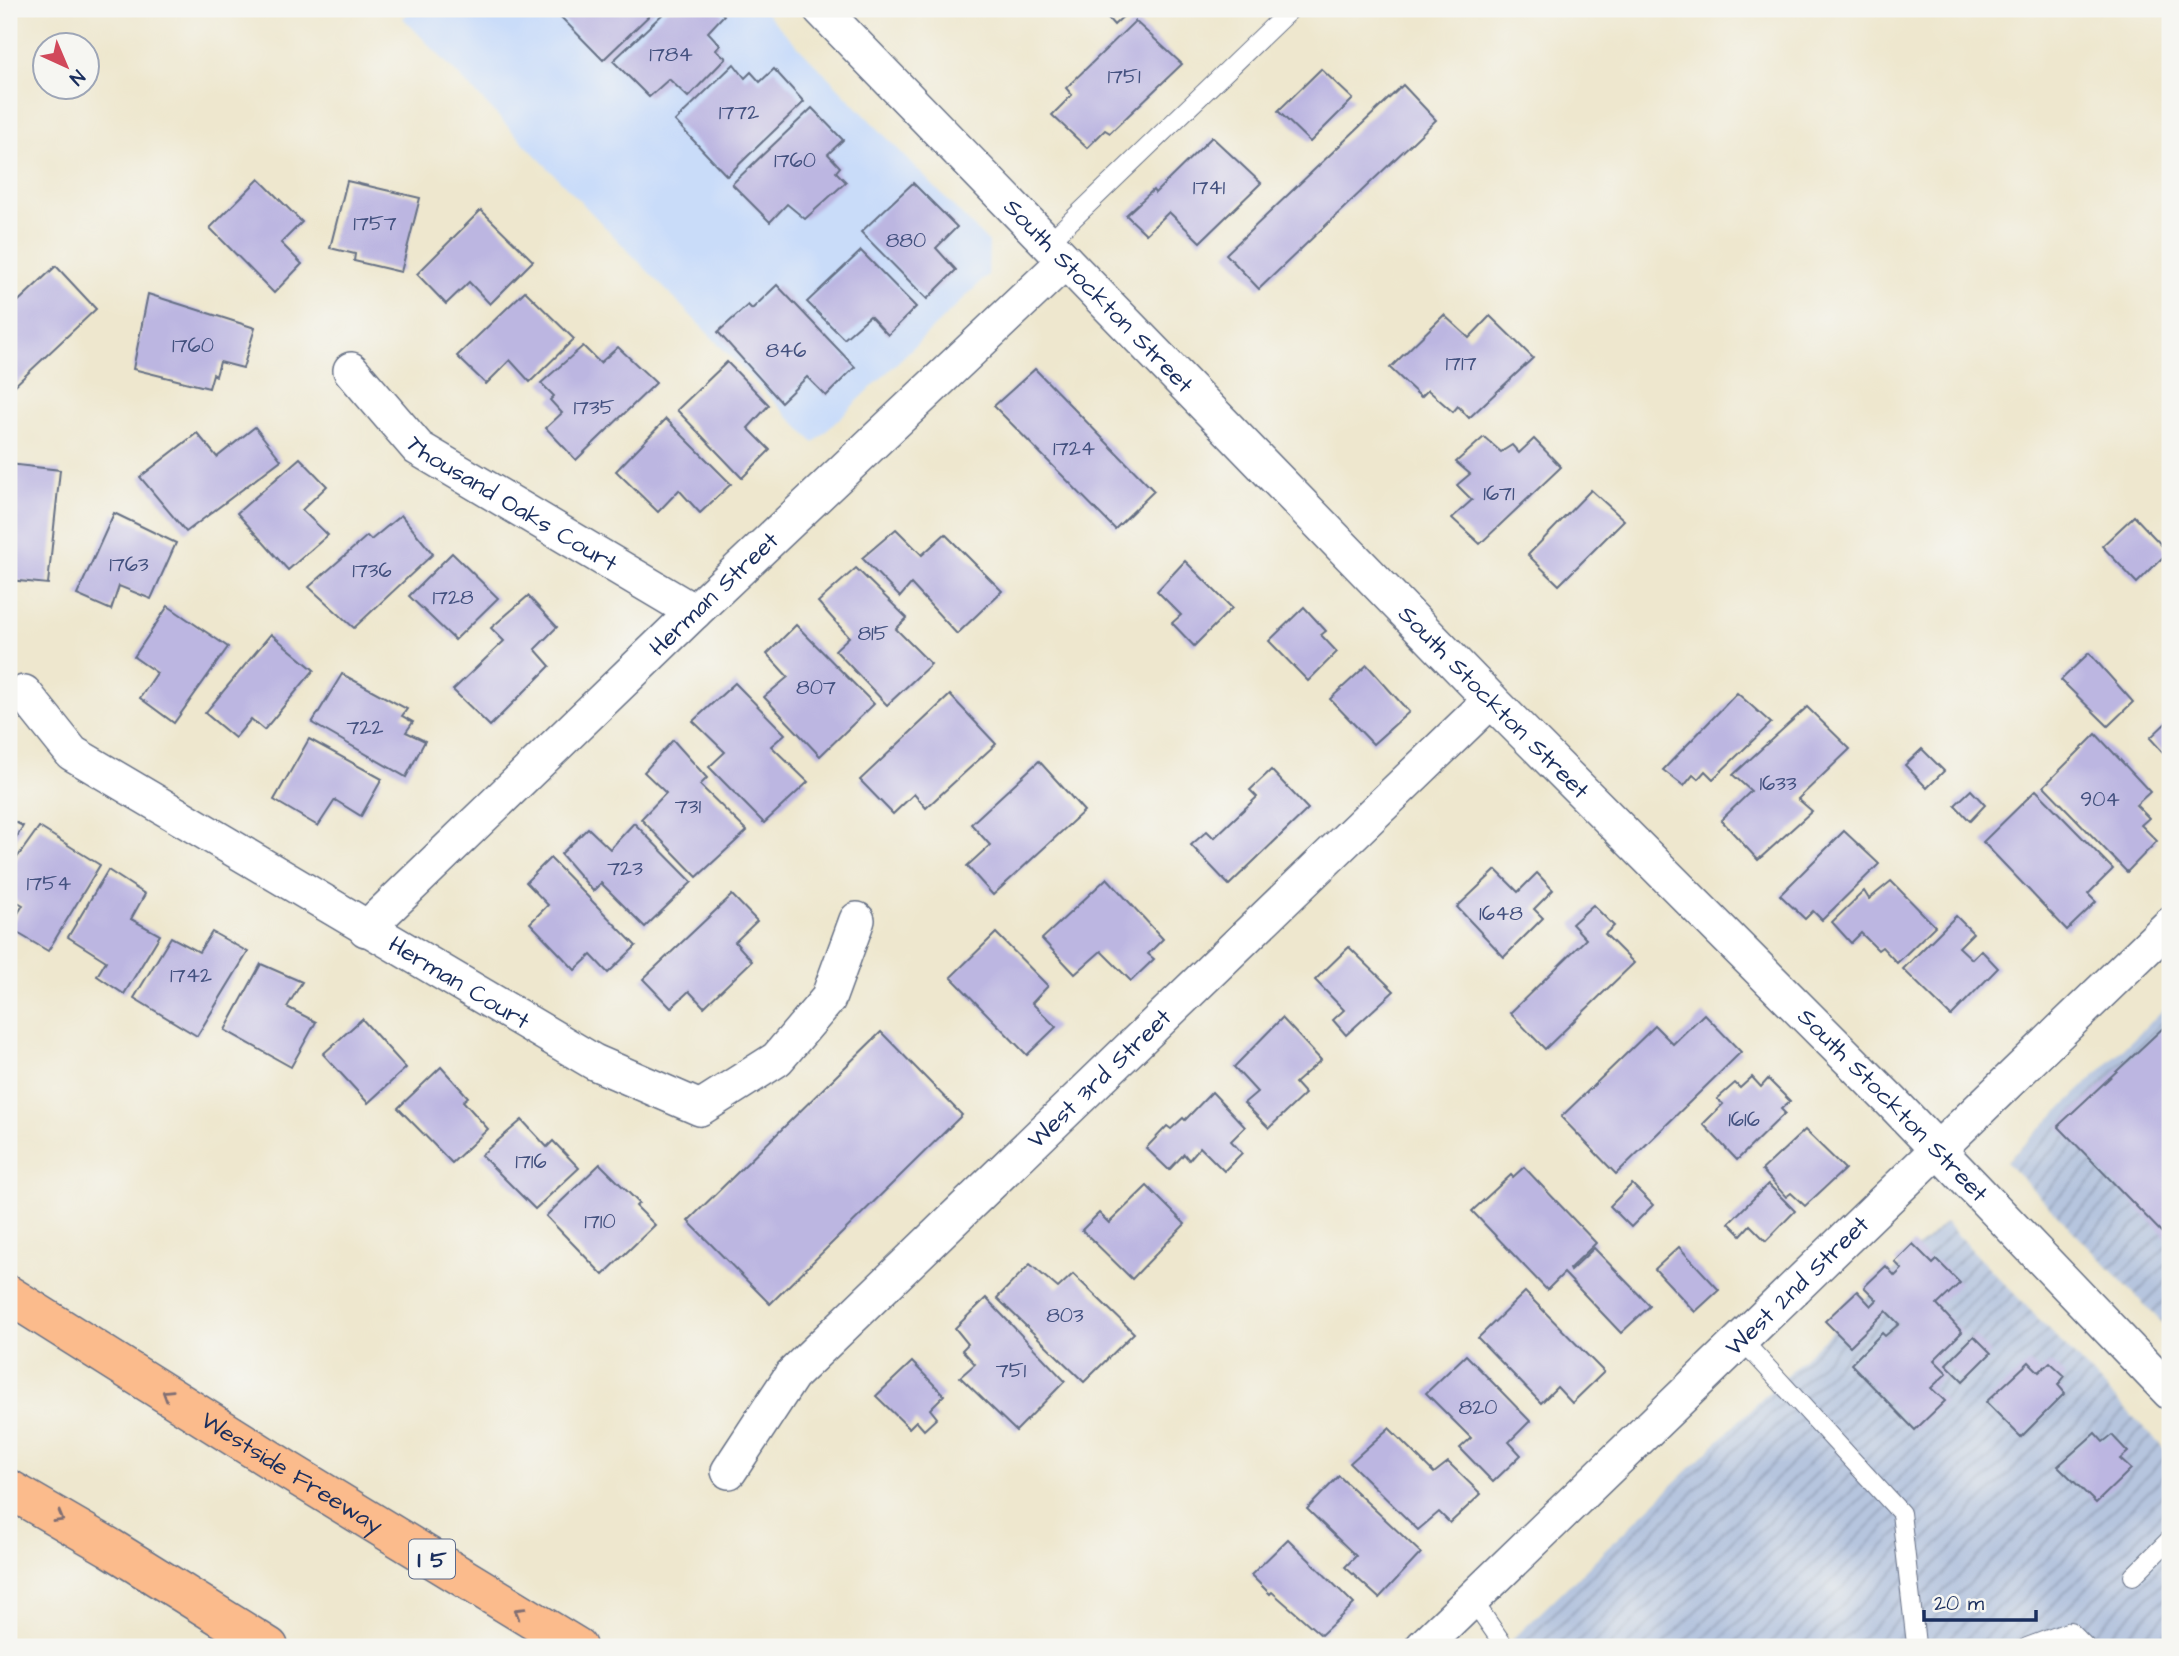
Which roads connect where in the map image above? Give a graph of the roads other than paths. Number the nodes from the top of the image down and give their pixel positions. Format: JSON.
{"nodes":[{"id":1,"x":821,"y":9,"type":"edge"},
{"id":2,"x":1291,"y":9,"type":"edge"},
{"id":3,"x":1057,"y":252,"type":"junction"},
{"id":4,"x":351,"y":370,"type":"dead end"},
{"id":5,"x":694,"y":612,"type":"junction"},
{"id":6,"x":24,"y":693,"type":"dead end"},
{"id":7,"x":1491,"y":700,"type":"junction"},
{"id":8,"x":858,"y":920,"type":"dead end"},
{"id":9,"x":2170,"y":925,"type":"edge"},
{"id":10,"x":366,"y":929,"type":"junction"},
{"id":11,"x":1937,"y":1151,"type":"junction"},
{"id":12,"x":9,"y":1295,"type":"edge"},
{"id":13,"x":1741,"y":1339,"type":"junction"},
{"id":14,"x":2170,"y":1392,"type":"edge"},
{"id":15,"x":729,"y":1471,"type":"dead end"},
{"id":16,"x":9,"y":1489,"type":"edge"},
{"id":17,"x":2170,"y":1539,"type":"edge"},
{"id":18,"x":109,"y":1547,"type":"junction"},
{"id":19,"x":2133,"y":1576,"type":"dead end"},
{"id":20,"x":1472,"y":1599,"type":"junction"},
{"id":21,"x":219,"y":1647,"type":"edge"},
{"id":22,"x":269,"y":1647,"type":"edge"},
{"id":23,"x":577,"y":1647,"type":"edge"},
{"id":24,"x":1423,"y":1647,"type":"edge"},
{"id":25,"x":1505,"y":1647,"type":"edge"},
{"id":26,"x":1919,"y":1647,"type":"edge"},
{"id":27,"x":2027,"y":1647,"type":"edge"},
{"id":28,"x":2086,"y":1647,"type":"edge"}],
"edges":[{"from":1,"to":3,"type":"street","name":"South Stockton Street"},
{"from":2,"to":3,"type":"lane"},
{"from":3,"to":5,"type":"street","name":"Herman Street"},
{"from":3,"to":7,"type":"street","name":"South Stockton Street"},
{"from":4,"to":5,"type":"street","name":"Thousand Oaks Court"},
{"from":5,"to":10,"type":"street","name":"Herman Street"},
{"from":6,"to":10,"type":"street","name":"Herman Court"},
{"from":7,"to":11,"type":"street","name":"South Stockton Street"},
{"from":7,"to":15,"type":"street","name":"West 3rd Street"},
{"from":8,"to":10,"type":"street","name":"Herman Court"},
{"from":9,"to":11,"type":"street","name":"West 2nd Street"},
{"from":11,"to":13,"type":"street","name":"West 2nd Street"},
{"from":11,"to":14,"type":"street","name":"South Stockton Street"},
{"from":23,"to":12,"type":"highway","name":"Westside Freeway","number":"I 5","one_way":true},
{"from":13,"to":20,"type":"street","name":"West 2nd Street"},
{"from":13,"to":26,"type":"lane"},
{"from":16,"to":18,"type":"highway","one_way":true},
{"from":17,"to":19,"type":"lane"},
{"from":18,"to":21,"type":"highway"},
{"from":18,"to":22,"type":"highway"},
{"from":20,"to":24,"type":"street","name":"West 2nd Street"},
{"from":20,"to":25,"type":"lane"},
{"from":27,"to":28,"type":"lane"}]}
